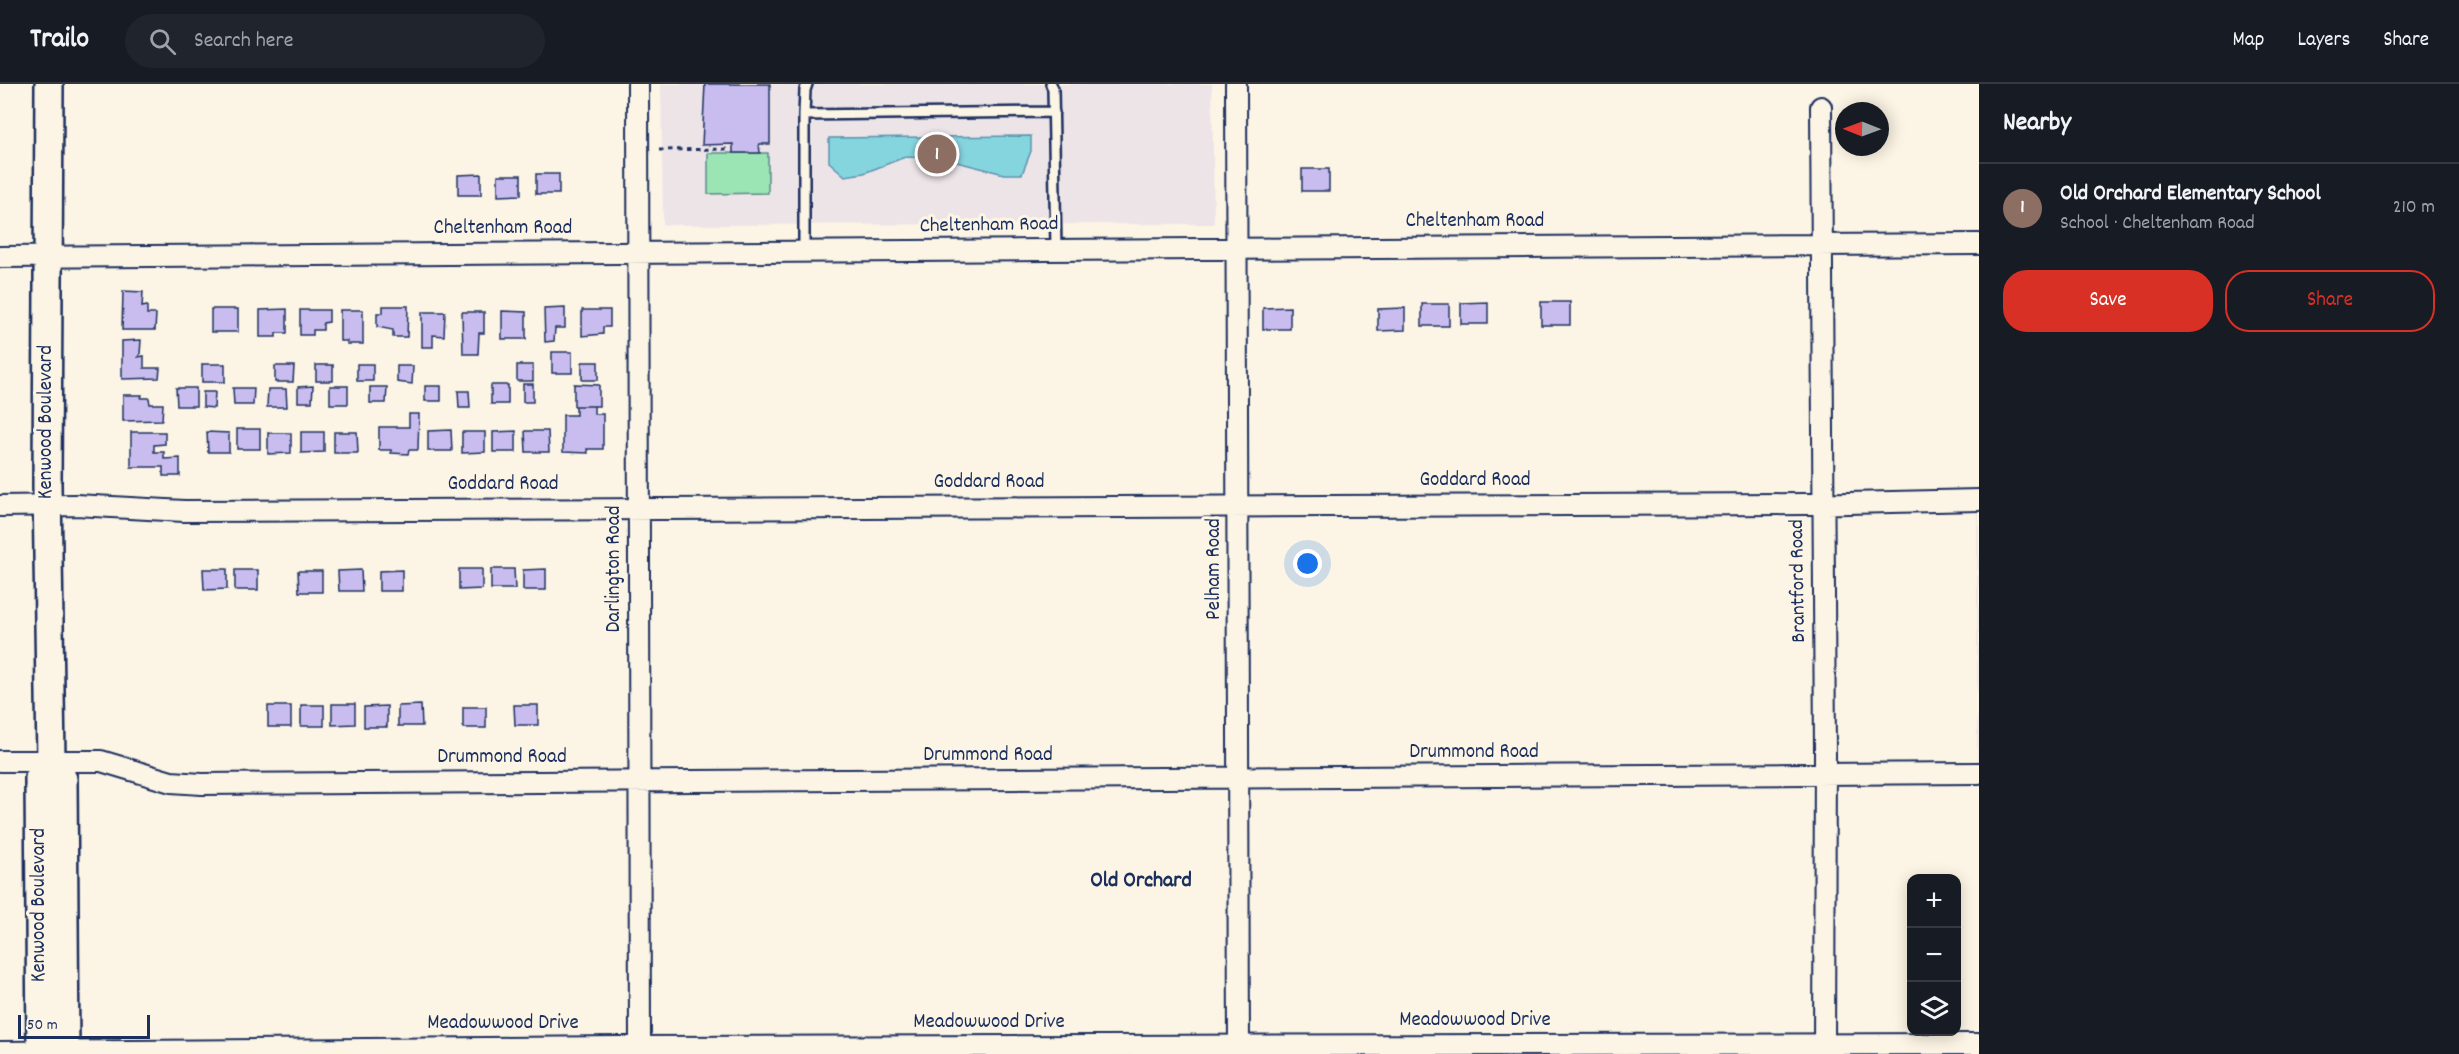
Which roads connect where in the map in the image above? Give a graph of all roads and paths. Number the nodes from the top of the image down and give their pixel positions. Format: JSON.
{"nodes":[{"id":1,"x":49,"y":84,"type":"edge"},
{"id":2,"x":638,"y":84,"type":"edge"},
{"id":3,"x":807,"y":84,"type":"edge"},
{"id":4,"x":1051,"y":84,"type":"edge"},
{"id":5,"x":1236,"y":84,"type":"edge"},
{"id":6,"x":1821,"y":107,"type":"dead end"},
{"id":7,"x":1054,"y":112,"type":"junction"},
{"id":8,"x":804,"y":115,"type":"junction"},
{"id":9,"x":731,"y":149,"type":"dead end"},
{"id":10,"x":659,"y":150,"type":"dead end"},
{"id":11,"x":1822,"y":244,"type":"junction"},
{"id":12,"x":1979,"y":244,"type":"edge"},
{"id":13,"x":1237,"y":248,"type":"junction"},
{"id":14,"x":1056,"y":249,"type":"junction"},
{"id":15,"x":804,"y":251,"type":"junction"},
{"id":16,"x":638,"y":252,"type":"junction"},
{"id":17,"x":0,"y":257,"type":"edge"},
{"id":18,"x":47,"y":257,"type":"junction"},
{"id":19,"x":1979,"y":500,"type":"edge"},
{"id":20,"x":1822,"y":502,"type":"junction"},
{"id":21,"x":47,"y":505,"type":"junction"},
{"id":22,"x":0,"y":506,"type":"edge"},
{"id":23,"x":1239,"y":506,"type":"junction"},
{"id":24,"x":638,"y":508,"type":"junction"},
{"id":25,"x":51,"y":760,"type":"junction"},
{"id":26,"x":0,"y":761,"type":"edge"},
{"id":27,"x":1979,"y":773,"type":"edge"},
{"id":28,"x":1824,"y":775,"type":"junction"},
{"id":29,"x":1239,"y":779,"type":"junction"},
{"id":30,"x":639,"y":781,"type":"junction"},
{"id":31,"x":1979,"y":1044,"type":"edge"},
{"id":32,"x":1824,"y":1049,"type":"edge"},
{"id":33,"x":1239,"y":1050,"type":"edge"},
{"id":34,"x":640,"y":1051,"type":"edge"},
{"id":35,"x":0,"y":1052,"type":"edge"},
{"id":36,"x":307,"y":1052,"type":"edge"},
{"id":37,"x":414,"y":1052,"type":"edge"},
{"id":38,"x":53,"y":1053,"type":"edge"}],
"edges":[{"from":1,"to":18,"type":"street","name":"Kenwood Boulevard"},
{"from":2,"to":16,"type":"street","name":"Darlington Road"},
{"from":3,"to":8,"type":"lane"},
{"from":4,"to":7,"type":"lane"},
{"from":5,"to":13,"type":"street","name":"Pelham Road"},
{"from":6,"to":11,"type":"street","name":"Brantford Road"},
{"from":7,"to":8,"type":"lane"},
{"from":7,"to":14,"type":"lane"},
{"from":8,"to":15,"type":"lane"},
{"from":9,"to":10,"type":"path"},
{"from":11,"to":12,"type":"street","name":"Cheltenham Road"},
{"from":11,"to":13,"type":"street","name":"Cheltenham Road"},
{"from":11,"to":20,"type":"street","name":"Brantford Road"},
{"from":13,"to":14,"type":"street","name":"Cheltenham Road"},
{"from":13,"to":23,"type":"street","name":"Pelham Road"},
{"from":14,"to":15,"type":"street","name":"Cheltenham Road"},
{"from":15,"to":16,"type":"street","name":"Cheltenham Road"},
{"from":16,"to":18,"type":"street","name":"Cheltenham Road"},
{"from":16,"to":24,"type":"street","name":"Darlington Road"},
{"from":17,"to":18,"type":"street","name":"Cheltenham Road"},
{"from":18,"to":21,"type":"street","name":"Kenwood Boulevard"},
{"from":19,"to":20,"type":"street","name":"Goddard Road"},
{"from":20,"to":23,"type":"street","name":"Goddard Road"},
{"from":20,"to":28,"type":"street","name":"Brantford Road"},
{"from":21,"to":22,"type":"street","name":"Goddard Road"},
{"from":21,"to":24,"type":"street","name":"Goddard Road"},
{"from":21,"to":25,"type":"street","name":"Kenwood Boulevard"},
{"from":23,"to":24,"type":"street","name":"Goddard Road"},
{"from":23,"to":29,"type":"street","name":"Pelham Road"},
{"from":24,"to":30,"type":"street","name":"Darlington Road"},
{"from":25,"to":26,"type":"street","name":"Drummond Road"},
{"from":25,"to":30,"type":"street","name":"Drummond Road"},
{"from":25,"to":38,"type":"street","name":"Kenwood Boulevard"},
{"from":27,"to":28,"type":"street","name":"Drummond Road"},
{"from":28,"to":29,"type":"street","name":"Drummond Road"},
{"from":28,"to":32,"type":"street","name":"Brantford Road"},
{"from":29,"to":30,"type":"street","name":"Drummond Road"},
{"from":29,"to":33,"type":"street","name":"Pelham Road"},
{"from":30,"to":34,"type":"street","name":"Darlington Road"},
{"from":31,"to":32,"type":"street","name":"Meadowwood Drive"},
{"from":32,"to":33,"type":"street","name":"Meadowwood Drive"},
{"from":33,"to":34,"type":"street","name":"Meadowwood Drive"},
{"from":34,"to":37,"type":"street","name":"Meadowwood Drive"},
{"from":35,"to":38,"type":"street","name":"Meadowwood Drive"},
{"from":36,"to":37,"type":"street","name":"Meadowwood Drive"},
{"from":36,"to":38,"type":"street","name":"Meadowwood Drive"}]}
